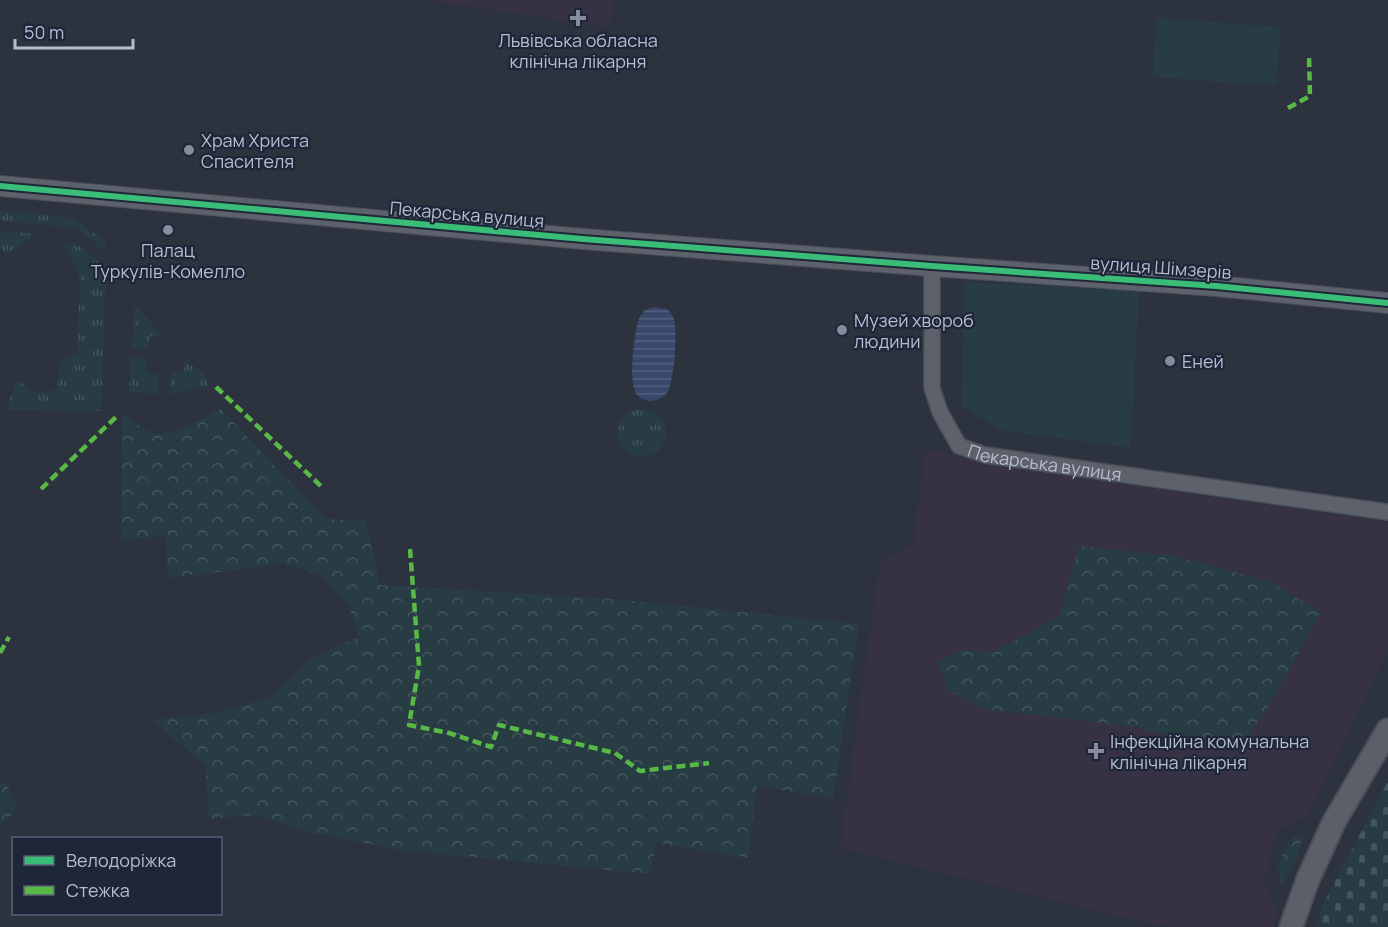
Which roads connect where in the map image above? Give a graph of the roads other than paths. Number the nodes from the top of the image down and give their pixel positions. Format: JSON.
{"nodes":[{"id":1,"x":0,"y":186,"type":"edge"},
{"id":2,"x":932,"y":266,"type":"junction"},
{"id":3,"x":1388,"y":303,"type":"edge"},
{"id":4,"x":1388,"y":512,"type":"edge"},
{"id":5,"x":1388,"y":730,"type":"edge"},
{"id":6,"x":1291,"y":927,"type":"edge"}],
"edges":[{"from":1,"to":2,"type":"street","name":"Пекарська вулиця"},
{"from":2,"to":3,"type":"street","name":"вулиця Шімзерів"},
{"from":2,"to":4,"type":"street","name":"Пекарська вулиця"},
{"from":5,"to":6,"type":"main road"}]}
